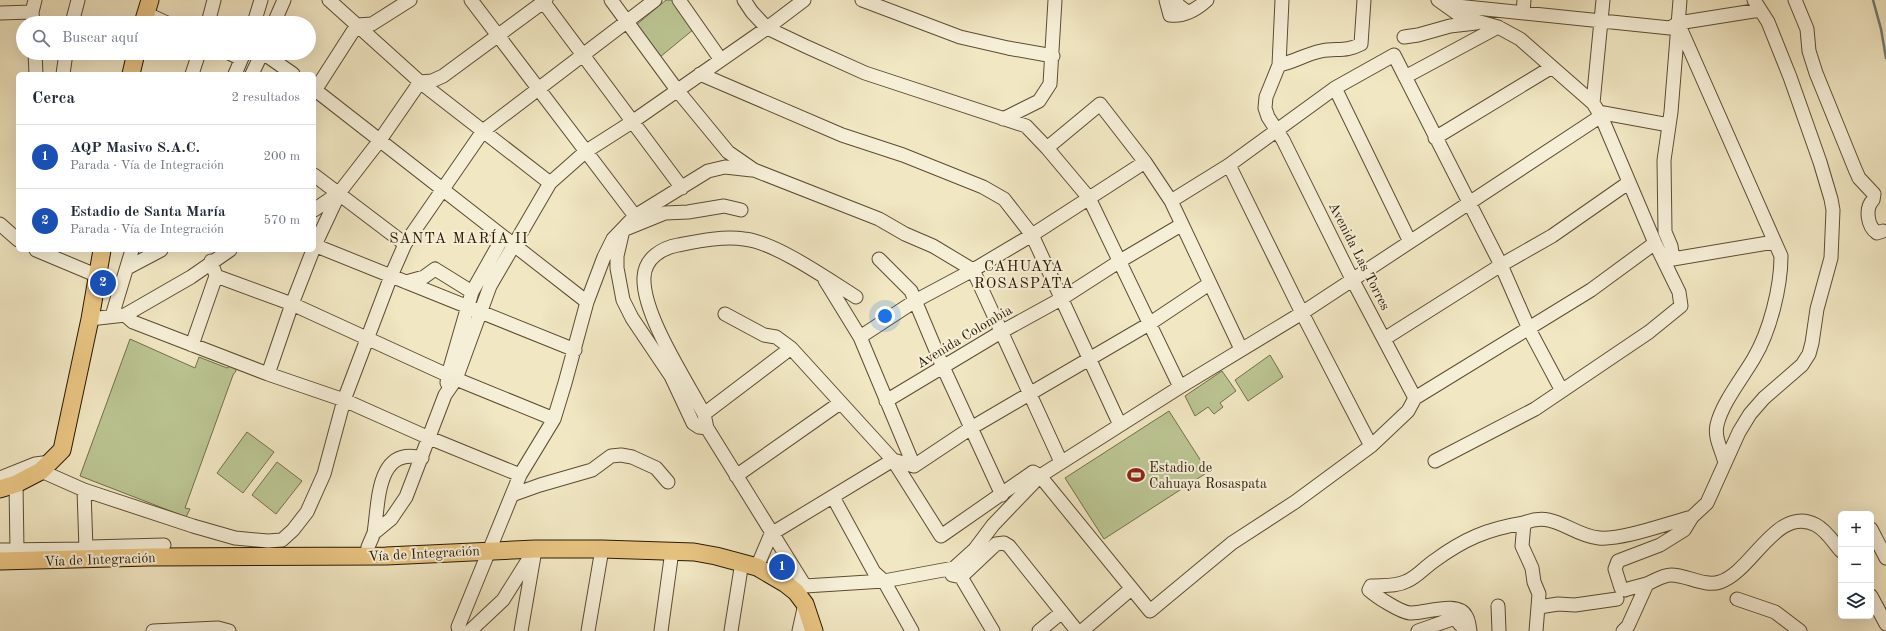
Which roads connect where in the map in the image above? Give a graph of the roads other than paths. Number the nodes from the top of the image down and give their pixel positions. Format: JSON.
{"nodes":[{"id":1,"x":78,"y":0,"type":"edge"},
{"id":2,"x":214,"y":0,"type":"edge"},
{"id":3,"x":261,"y":0,"type":"edge"},
{"id":4,"x":284,"y":0,"type":"edge"},
{"id":5,"x":329,"y":0,"type":"edge"},
{"id":6,"x":410,"y":0,"type":"edge"},
{"id":7,"x":471,"y":0,"type":"edge"},
{"id":8,"x":611,"y":0,"type":"edge"},
{"id":9,"x":655,"y":0,"type":"edge"},
{"id":10,"x":678,"y":0,"type":"edge"},
{"id":11,"x":744,"y":0,"type":"edge"},
{"id":12,"x":804,"y":0,"type":"edge"},
{"id":13,"x":862,"y":0,"type":"edge"},
{"id":14,"x":1055,"y":0,"type":"edge"},
{"id":15,"x":1166,"y":0,"type":"edge"},
{"id":16,"x":1176,"y":0,"type":"edge"},
{"id":17,"x":1207,"y":0,"type":"edge"},
{"id":18,"x":1282,"y":0,"type":"edge"},
{"id":19,"x":1364,"y":0,"type":"edge"},
{"id":20,"x":1524,"y":0,"type":"edge"},
{"id":21,"x":1603,"y":0,"type":"edge"},
{"id":22,"x":1680,"y":0,"type":"edge"},
{"id":23,"x":1795,"y":0,"type":"edge"},
{"id":24,"x":544,"y":1,"type":"edge"},
{"id":25,"x":1442,"y":1,"type":"edge"},
{"id":26,"x":1757,"y":5,"type":"edge"},
{"id":27,"x":33,"y":12,"type":"edge"},
{"id":28,"x":1187,"y":12,"type":"junction"},
{"id":29,"x":0,"y":13,"type":"edge"},
{"id":30,"x":1522,"y":13,"type":"junction"},
{"id":31,"x":74,"y":16,"type":"edge"},
{"id":32,"x":210,"y":16,"type":"edge"},
{"id":33,"x":256,"y":16,"type":"edge"},
{"id":34,"x":277,"y":16,"type":"edge"},
{"id":35,"x":1602,"y":21,"type":"junction"},
{"id":36,"x":626,"y":22,"type":"junction"},
{"id":37,"x":1477,"y":22,"type":"junction"},
{"id":38,"x":1678,"y":23,"type":"junction"},
{"id":39,"x":357,"y":25,"type":"junction"},
{"id":40,"x":1498,"y":27,"type":"junction"},
{"id":41,"x":767,"y":28,"type":"junction"},
{"id":42,"x":497,"y":35,"type":"junction"},
{"id":43,"x":1404,"y":37,"type":"dead end"},
{"id":44,"x":582,"y":56,"type":"junction"},
{"id":45,"x":1053,"y":56,"type":"junction"},
{"id":46,"x":35,"y":60,"type":"edge"},
{"id":47,"x":67,"y":60,"type":"edge"},
{"id":48,"x":134,"y":60,"type":"edge"},
{"id":49,"x":197,"y":60,"type":"edge"},
{"id":50,"x":241,"y":60,"type":"edge"},
{"id":51,"x":259,"y":60,"type":"edge"},
{"id":52,"x":273,"y":60,"type":"edge"},
{"id":53,"x":721,"y":60,"type":"junction"},
{"id":54,"x":1279,"y":65,"type":"junction"},
{"id":55,"x":1552,"y":67,"type":"junction"},
{"id":56,"x":36,"y":72,"type":"edge"},
{"id":57,"x":68,"y":72,"type":"edge"},
{"id":58,"x":131,"y":72,"type":"edge"},
{"id":59,"x":193,"y":72,"type":"edge"},
{"id":60,"x":236,"y":72,"type":"edge"},
{"id":61,"x":253,"y":72,"type":"edge"},
{"id":62,"x":290,"y":72,"type":"edge"},
{"id":63,"x":700,"y":74,"type":"junction"},
{"id":64,"x":1405,"y":77,"type":"junction"},
{"id":65,"x":420,"y":82,"type":"junction"},
{"id":66,"x":316,"y":87,"type":"edge"},
{"id":67,"x":538,"y":88,"type":"junction"},
{"id":68,"x":1335,"y":88,"type":"junction"},
{"id":69,"x":677,"y":90,"type":"junction"},
{"id":70,"x":316,"y":92,"type":"edge"},
{"id":71,"x":1598,"y":110,"type":"junction"},
{"id":72,"x":1003,"y":119,"type":"junction"},
{"id":73,"x":632,"y":122,"type":"junction"},
{"id":74,"x":1669,"y":125,"type":"junction"},
{"id":75,"x":1277,"y":129,"type":"junction"},
{"id":76,"x":483,"y":131,"type":"junction"},
{"id":77,"x":1435,"y":138,"type":"junction"},
{"id":78,"x":380,"y":140,"type":"junction"},
{"id":79,"x":1047,"y":148,"type":"junction"},
{"id":80,"x":585,"y":152,"type":"junction"},
{"id":81,"x":1145,"y":162,"type":"junction"},
{"id":82,"x":1229,"y":165,"type":"junction"},
{"id":83,"x":754,"y":170,"type":"junction"},
{"id":84,"x":316,"y":176,"type":"edge"},
{"id":85,"x":550,"y":183,"type":"junction"},
{"id":86,"x":1628,"y":183,"type":"junction"},
{"id":87,"x":682,"y":188,"type":"junction"},
{"id":88,"x":443,"y":190,"type":"junction"},
{"id":89,"x":339,"y":193,"type":"junction"},
{"id":90,"x":1089,"y":198,"type":"junction"},
{"id":91,"x":1170,"y":201,"type":"junction"},
{"id":92,"x":1468,"y":203,"type":"junction"},
{"id":93,"x":316,"y":209,"type":"edge"},
{"id":94,"x":741,"y":210,"type":"dead end"},
{"id":95,"x":635,"y":216,"type":"junction"},
{"id":96,"x":0,"y":224,"type":"edge"},
{"id":97,"x":1181,"y":225,"type":"junction"},
{"id":98,"x":623,"y":230,"type":"junction"},
{"id":99,"x":1883,"y":231,"type":"dead end"},
{"id":100,"x":1032,"y":235,"type":"junction"},
{"id":101,"x":503,"y":237,"type":"junction"},
{"id":102,"x":16,"y":238,"type":"edge"},
{"id":103,"x":316,"y":242,"type":"edge"},
{"id":104,"x":1410,"y":242,"type":"junction"},
{"id":105,"x":1774,"y":242,"type":"junction"},
{"id":106,"x":1655,"y":243,"type":"junction"},
{"id":107,"x":405,"y":244,"type":"junction"},
{"id":108,"x":515,"y":246,"type":"junction"},
{"id":109,"x":316,"y":247,"type":"edge"},
{"id":110,"x":44,"y":252,"type":"edge"},
{"id":111,"x":102,"y":252,"type":"edge"},
{"id":112,"x":131,"y":252,"type":"edge"},
{"id":113,"x":157,"y":252,"type":"edge"},
{"id":114,"x":227,"y":252,"type":"edge"},
{"id":115,"x":312,"y":252,"type":"edge"},
{"id":116,"x":878,"y":259,"type":"dead end"},
{"id":117,"x":212,"y":261,"type":"junction"},
{"id":118,"x":1120,"y":261,"type":"junction"},
{"id":119,"x":1501,"y":266,"type":"junction"},
{"id":120,"x":127,"y":268,"type":"junction"},
{"id":121,"x":973,"y":270,"type":"junction"},
{"id":122,"x":98,"y":276,"type":"junction"},
{"id":123,"x":216,"y":276,"type":"junction"},
{"id":124,"x":391,"y":276,"type":"junction"},
{"id":125,"x":823,"y":277,"type":"junction"},
{"id":126,"x":1352,"y":279,"type":"junction"},
{"id":127,"x":406,"y":282,"type":"junction"},
{"id":128,"x":1209,"y":284,"type":"junction"},
{"id":129,"x":472,"y":292,"type":"junction"},
{"id":130,"x":856,"y":297,"type":"dead end"},
{"id":131,"x":1061,"y":299,"type":"junction"},
{"id":132,"x":916,"y":301,"type":"junction"},
{"id":133,"x":587,"y":302,"type":"junction"},
{"id":134,"x":292,"y":304,"type":"junction"},
{"id":135,"x":467,"y":307,"type":"junction"},
{"id":136,"x":481,"y":312,"type":"junction"},
{"id":137,"x":1302,"y":313,"type":"junction"},
{"id":138,"x":725,"y":314,"type":"dead end"},
{"id":139,"x":125,"y":315,"type":"junction"},
{"id":140,"x":112,"y":316,"type":"junction"},
{"id":141,"x":90,"y":319,"type":"junction"},
{"id":142,"x":1149,"y":324,"type":"junction"},
{"id":143,"x":1529,"y":329,"type":"junction"},
{"id":144,"x":1001,"y":332,"type":"junction"},
{"id":145,"x":860,"y":337,"type":"junction"},
{"id":146,"x":369,"y":338,"type":"junction"},
{"id":147,"x":1384,"y":339,"type":"junction"},
{"id":148,"x":192,"y":345,"type":"junction"},
{"id":149,"x":791,"y":348,"type":"junction"},
{"id":150,"x":1241,"y":349,"type":"junction"},
{"id":151,"x":575,"y":350,"type":"junction"},
{"id":152,"x":1090,"y":360,"type":"junction"},
{"id":153,"x":943,"y":367,"type":"junction"},
{"id":154,"x":268,"y":374,"type":"junction"},
{"id":155,"x":452,"y":377,"type":"junction"},
{"id":156,"x":1180,"y":387,"type":"junction"},
{"id":157,"x":1562,"y":391,"type":"junction"},
{"id":158,"x":1029,"y":394,"type":"junction"},
{"id":159,"x":1415,"y":398,"type":"junction"},
{"id":160,"x":344,"y":400,"type":"junction"},
{"id":161,"x":886,"y":401,"type":"junction"},
{"id":162,"x":840,"y":403,"type":"junction"},
{"id":163,"x":704,"y":414,"type":"junction"},
{"id":164,"x":554,"y":419,"type":"junction"},
{"id":165,"x":1120,"y":425,"type":"junction"},
{"id":166,"x":707,"y":428,"type":"junction"},
{"id":167,"x":971,"y":428,"type":"junction"},
{"id":168,"x":430,"y":438,"type":"junction"},
{"id":169,"x":1371,"y":446,"type":"junction"},
{"id":170,"x":422,"y":458,"type":"junction"},
{"id":171,"x":893,"y":460,"type":"junction"},
{"id":172,"x":1061,"y":462,"type":"junction"},
{"id":173,"x":1435,"y":462,"type":"dead end"},
{"id":174,"x":1725,"y":463,"type":"junction"},
{"id":175,"x":46,"y":466,"type":"junction"},
{"id":176,"x":914,"y":466,"type":"junction"},
{"id":177,"x":520,"y":475,"type":"junction"},
{"id":178,"x":736,"y":476,"type":"junction"},
{"id":179,"x":1040,"y":476,"type":"junction"},
{"id":180,"x":0,"y":478,"type":"edge"},
{"id":181,"x":668,"y":482,"type":"dead end"},
{"id":182,"x":16,"y":484,"type":"junction"},
{"id":183,"x":0,"y":489,"type":"edge"},
{"id":184,"x":84,"y":490,"type":"junction"},
{"id":185,"x":512,"y":495,"type":"junction"},
{"id":186,"x":1002,"y":495,"type":"junction"},
{"id":187,"x":833,"y":497,"type":"junction"},
{"id":188,"x":1692,"y":517,"type":"junction"},
{"id":189,"x":1524,"y":524,"type":"junction"},
{"id":190,"x":374,"y":533,"type":"junction"},
{"id":191,"x":771,"y":534,"type":"junction"},
{"id":192,"x":1874,"y":535,"type":"edge"},
{"id":193,"x":164,"y":545,"type":"dead end"},
{"id":194,"x":1838,"y":547,"type":"edge"},
{"id":195,"x":86,"y":549,"type":"junction"},
{"id":196,"x":535,"y":549,"type":"junction"},
{"id":197,"x":602,"y":549,"type":"junction"},
{"id":198,"x":0,"y":550,"type":"edge"},
{"id":199,"x":17,"y":550,"type":"junction"},
{"id":200,"x":488,"y":550,"type":"junction"},
{"id":201,"x":672,"y":551,"type":"junction"},
{"id":202,"x":367,"y":556,"type":"junction"},
{"id":203,"x":1886,"y":558,"type":"edge"},
{"id":204,"x":0,"y":561,"type":"edge"},
{"id":205,"x":749,"y":565,"type":"junction"},
{"id":206,"x":934,"y":572,"type":"junction"},
{"id":207,"x":961,"y":577,"type":"junction"},
{"id":208,"x":884,"y":581,"type":"junction"},
{"id":209,"x":1647,"y":584,"type":"junction"},
{"id":210,"x":1131,"y":589,"type":"junction"},
{"id":211,"x":802,"y":594,"type":"junction"},
{"id":212,"x":1617,"y":599,"type":"dead end"},
{"id":213,"x":1737,"y":599,"type":"dead end"},
{"id":214,"x":1874,"y":602,"type":"edge"},
{"id":215,"x":1498,"y":606,"type":"dead end"},
{"id":216,"x":1539,"y":607,"type":"junction"},
{"id":217,"x":1062,"y":612,"type":"junction"},
{"id":218,"x":1886,"y":624,"type":"edge"},
{"id":219,"x":458,"y":627,"type":"dead end"},
{"id":220,"x":153,"y":631,"type":"edge"},
{"id":221,"x":228,"y":631,"type":"edge"},
{"id":222,"x":470,"y":631,"type":"edge"},
{"id":223,"x":521,"y":631,"type":"edge"},
{"id":224,"x":588,"y":631,"type":"edge"},
{"id":225,"x":661,"y":631,"type":"edge"},
{"id":226,"x":731,"y":631,"type":"edge"},
{"id":227,"x":798,"y":631,"type":"edge"},
{"id":228,"x":814,"y":631,"type":"edge"},
{"id":229,"x":912,"y":631,"type":"edge"},
{"id":230,"x":993,"y":631,"type":"edge"},
{"id":231,"x":1039,"y":631,"type":"edge"},
{"id":232,"x":1077,"y":631,"type":"edge"},
{"id":233,"x":1082,"y":631,"type":"edge"},
{"id":234,"x":1421,"y":631,"type":"edge"},
{"id":235,"x":1466,"y":631,"type":"edge"},
{"id":236,"x":1470,"y":631,"type":"edge"},
{"id":237,"x":1499,"y":631,"type":"edge"},
{"id":238,"x":1536,"y":631,"type":"edge"},
{"id":239,"x":1623,"y":631,"type":"edge"},
{"id":240,"x":1800,"y":631,"type":"edge"}],
"edges":[{"from":1,"to":31,"type":"street"},
{"from":2,"to":32,"type":"street"},
{"from":3,"to":33,"type":"street"},
{"from":4,"to":34,"type":"street"},
{"from":5,"to":39,"type":"street"},
{"from":6,"to":39,"type":"street"},
{"from":7,"to":42,"type":"street"},
{"from":8,"to":36,"type":"street"},
{"from":9,"to":36,"type":"street"},
{"from":10,"to":53,"type":"street"},
{"from":11,"to":41,"type":"street"},
{"from":12,"to":41,"type":"street"},
{"from":13,"to":45,"type":"street"},
{"from":14,"to":45,"type":"street"},
{"from":15,"to":28,"type":"street"},
{"from":16,"to":28,"type":"street"},
{"from":17,"to":28,"type":"street"},
{"from":18,"to":54,"type":"street","name":"Avenida Las Torres"},
{"from":19,"to":54,"type":"street"},
{"from":20,"to":30,"type":"street"},
{"from":21,"to":35,"type":"street"},
{"from":22,"to":38,"type":"street"},
{"from":23,"to":99,"type":"street"},
{"from":24,"to":42,"type":"street"},
{"from":24,"to":44,"type":"street"},
{"from":25,"to":30,"type":"street"},
{"from":25,"to":37,"type":"street"},
{"from":26,"to":38,"type":"street"},
{"from":26,"to":174,"type":"street"},
{"from":27,"to":29,"type":"street"},
{"from":30,"to":35,"type":"street"},
{"from":35,"to":38,"type":"street"},
{"from":35,"to":71,"type":"street"},
{"from":36,"to":44,"type":"street"},
{"from":36,"to":69,"type":"street"},
{"from":37,"to":40,"type":"street"},
{"from":37,"to":43,"type":"street"},
{"from":38,"to":74,"type":"street"},
{"from":38,"to":105,"type":"street"},
{"from":39,"to":65,"type":"street"},
{"from":39,"to":66,"type":"street"},
{"from":40,"to":55,"type":"street"},
{"from":40,"to":64,"type":"street"},
{"from":41,"to":53,"type":"street"},
{"from":41,"to":72,"type":"street"},
{"from":42,"to":65,"type":"street"},
{"from":42,"to":67,"type":"street"},
{"from":44,"to":67,"type":"street"},
{"from":44,"to":73,"type":"street"},
{"from":45,"to":72,"type":"street"},
{"from":46,"to":56,"type":"street"},
{"from":47,"to":57,"type":"street"},
{"from":48,"to":58,"type":"main road"},
{"from":49,"to":59,"type":"street"},
{"from":50,"to":60,"type":"street"},
{"from":51,"to":61,"type":"street"},
{"from":52,"to":62,"type":"street"},
{"from":53,"to":63,"type":"street"},
{"from":54,"to":75,"type":"street","name":"Avenida Las Torres"},
{"from":55,"to":71,"type":"street"},
{"from":55,"to":77,"type":"street"},
{"from":63,"to":69,"type":"street"},
{"from":63,"to":100,"type":"street"},
{"from":64,"to":68,"type":"street"},
{"from":64,"to":77,"type":"street"},
{"from":65,"to":76,"type":"street"},
{"from":65,"to":78,"type":"street"},
{"from":67,"to":76,"type":"street"},
{"from":67,"to":80,"type":"street"},
{"from":68,"to":75,"type":"street"},
{"from":68,"to":104,"type":"street"},
{"from":69,"to":73,"type":"street"},
{"from":69,"to":83,"type":"street"},
{"from":70,"to":78,"type":"street"},
{"from":71,"to":74,"type":"street"},
{"from":71,"to":86,"type":"street"},
{"from":71,"to":92,"type":"street"},
{"from":72,"to":79,"type":"street"},
{"from":73,"to":80,"type":"street"},
{"from":73,"to":87,"type":"street"},
{"from":74,"to":105,"type":"street"},
{"from":75,"to":82,"type":"street"},
{"from":75,"to":126,"type":"street","name":"Avenida Las Torres"},
{"from":76,"to":85,"type":"street"},
{"from":76,"to":88,"type":"street"},
{"from":77,"to":92,"type":"street"},
{"from":78,"to":88,"type":"street"},
{"from":78,"to":89,"type":"street"},
{"from":79,"to":81,"type":"street"},
{"from":79,"to":90,"type":"street"},
{"from":80,"to":85,"type":"street"},
{"from":80,"to":95,"type":"street"},
{"from":81,"to":90,"type":"street"},
{"from":81,"to":91,"type":"street"},
{"from":82,"to":91,"type":"street"},
{"from":82,"to":137,"type":"street"},
{"from":83,"to":87,"type":"street"},
{"from":83,"to":121,"type":"street"},
{"from":84,"to":89,"type":"street"},
{"from":85,"to":108,"type":"street"},
{"from":86,"to":106,"type":"street"},
{"from":86,"to":119,"type":"street"},
{"from":87,"to":95,"type":"street"},
{"from":88,"to":101,"type":"street"},
{"from":88,"to":107,"type":"street"},
{"from":89,"to":93,"type":"street"},
{"from":89,"to":103,"type":"street"},
{"from":89,"to":107,"type":"street"},
{"from":90,"to":100,"type":"street"},
{"from":90,"to":118,"type":"street"},
{"from":91,"to":97,"type":"street"},
{"from":92,"to":104,"type":"street"},
{"from":92,"to":119,"type":"street"},
{"from":94,"to":98,"type":"street"},
{"from":95,"to":98,"type":"street"},
{"from":96,"to":102,"type":"street"},
{"from":97,"to":118,"type":"street","name":"Avenida Colombia"},
{"from":97,"to":128,"type":"street"},
{"from":98,"to":133,"type":"street"},
{"from":98,"to":166,"type":"street"},
{"from":100,"to":121,"type":"street"},
{"from":100,"to":131,"type":"street"},
{"from":101,"to":108,"type":"street"},
{"from":101,"to":129,"type":"street"},
{"from":104,"to":126,"type":"street"},
{"from":105,"to":174,"type":"street"},
{"from":106,"to":143,"type":"street"},
{"from":106,"to":157,"type":"street"},
{"from":107,"to":124,"type":"street"},
{"from":108,"to":133,"type":"street"},
{"from":108,"to":136,"type":"street"},
{"from":109,"to":124,"type":"street"},
{"from":110,"to":122,"type":"street"},
{"from":111,"to":122,"type":"main road"},
{"from":112,"to":120,"type":"street"},
{"from":113,"to":120,"type":"street"},
{"from":114,"to":117,"type":"street"},
{"from":115,"to":134,"type":"street"},
{"from":116,"to":132,"type":"street"},
{"from":117,"to":123,"type":"street"},
{"from":117,"to":139,"type":"street"},
{"from":118,"to":131,"type":"street","name":"Avenida Colombia"},
{"from":118,"to":142,"type":"street"},
{"from":119,"to":143,"type":"street"},
{"from":119,"to":147,"type":"street"},
{"from":120,"to":140,"type":"street"},
{"from":121,"to":132,"type":"street"},
{"from":121,"to":144,"type":"street"},
{"from":122,"to":141,"type":"main road"},
{"from":123,"to":134,"type":"street"},
{"from":123,"to":148,"type":"street"},
{"from":124,"to":127,"type":"street"},
{"from":124,"to":146,"type":"street"},
{"from":125,"to":130,"type":"street"},
{"from":125,"to":145,"type":"street"},
{"from":125,"to":163,"type":"street"},
{"from":126,"to":137,"type":"street"},
{"from":126,"to":147,"type":"street","name":"Avenida Las Torres"},
{"from":127,"to":129,"type":"street"},
{"from":127,"to":135,"type":"street"},
{"from":128,"to":142,"type":"street"},
{"from":128,"to":150,"type":"street"},
{"from":129,"to":135,"type":"street"},
{"from":131,"to":144,"type":"street","name":"Avenida Colombia"},
{"from":131,"to":152,"type":"street"},
{"from":132,"to":145,"type":"street"},
{"from":132,"to":153,"type":"street"},
{"from":133,"to":151,"type":"street"},
{"from":134,"to":146,"type":"street"},
{"from":134,"to":154,"type":"street"},
{"from":135,"to":136,"type":"street"},
{"from":135,"to":155,"type":"street"},
{"from":136,"to":151,"type":"street"},
{"from":136,"to":155,"type":"street"},
{"from":137,"to":150,"type":"street"},
{"from":137,"to":169,"type":"street"},
{"from":138,"to":149,"type":"street"},
{"from":139,"to":140,"type":"street"},
{"from":139,"to":148,"type":"street"},
{"from":140,"to":141,"type":"street"},
{"from":141,"to":175,"type":"main road"},
{"from":142,"to":152,"type":"street"},
{"from":142,"to":156,"type":"street"},
{"from":143,"to":157,"type":"street"},
{"from":143,"to":159,"type":"street"},
{"from":144,"to":153,"type":"street","name":"Avenida Colombia"},
{"from":144,"to":158,"type":"street"},
{"from":145,"to":161,"type":"street"},
{"from":146,"to":155,"type":"street"},
{"from":146,"to":160,"type":"street"},
{"from":147,"to":159,"type":"street","name":"Avenida Las Torres"},
{"from":148,"to":154,"type":"street"},
{"from":149,"to":162,"type":"street"},
{"from":149,"to":163,"type":"street"},
{"from":150,"to":156,"type":"street"},
{"from":151,"to":164,"type":"street"},
{"from":152,"to":158,"type":"street"},
{"from":152,"to":165,"type":"street"},
{"from":153,"to":161,"type":"street","name":"Avenida Colombia"},
{"from":153,"to":167,"type":"street"},
{"from":154,"to":160,"type":"street"},
{"from":155,"to":164,"type":"street"},
{"from":155,"to":168,"type":"street"},
{"from":156,"to":165,"type":"street"},
{"from":157,"to":173,"type":"street"},
{"from":158,"to":167,"type":"street"},
{"from":158,"to":172,"type":"street"},
{"from":159,"to":169,"type":"street"},
{"from":160,"to":168,"type":"street"},
{"from":160,"to":184,"type":"street"},
{"from":161,"to":176,"type":"street"},
{"from":162,"to":171,"type":"street"},
{"from":162,"to":178,"type":"street"},
{"from":163,"to":166,"type":"street"},
{"from":164,"to":177,"type":"street"},
{"from":165,"to":172,"type":"street"},
{"from":166,"to":178,"type":"street"},
{"from":167,"to":176,"type":"street"},
{"from":167,"to":186,"type":"street"},
{"from":168,"to":170,"type":"street"},
{"from":168,"to":177,"type":"street"},
{"from":169,"to":210,"type":"street"},
{"from":170,"to":190,"type":"street"},
{"from":170,"to":190,"type":"street"},
{"from":171,"to":176,"type":"street"},
{"from":171,"to":186,"type":"street"},
{"from":171,"to":187,"type":"street"},
{"from":172,"to":179,"type":"street"},
{"from":174,"to":188,"type":"street"},
{"from":175,"to":180,"type":"street"},
{"from":175,"to":182,"type":"main road"},
{"from":175,"to":184,"type":"street"},
{"from":177,"to":185,"type":"street"},
{"from":178,"to":191,"type":"street"},
{"from":179,"to":186,"type":"street"},
{"from":179,"to":206,"type":"street"},
{"from":179,"to":210,"type":"street"},
{"from":181,"to":185,"type":"street"},
{"from":182,"to":183,"type":"main road"},
{"from":182,"to":199,"type":"street"},
{"from":184,"to":195,"type":"street"},
{"from":185,"to":200,"type":"street"},
{"from":187,"to":191,"type":"street"},
{"from":187,"to":208,"type":"street"},
{"from":188,"to":189,"type":"street"},
{"from":188,"to":209,"type":"street"},
{"from":189,"to":216,"type":"street"},
{"from":189,"to":236,"type":"street"},
{"from":190,"to":202,"type":"street"},
{"from":191,"to":205,"type":"street"},
{"from":191,"to":211,"type":"street"},
{"from":192,"to":203,"type":"street"},
{"from":193,"to":195,"type":"street"},
{"from":194,"to":209,"type":"street"},
{"from":195,"to":199,"type":"street"},
{"from":196,"to":197,"type":"main road","name":"Vía de Integración"},
{"from":196,"to":200,"type":"main road","name":"Vía de Integración"},
{"from":196,"to":222,"type":"street"},
{"from":196,"to":223,"type":"street"},
{"from":197,"to":201,"type":"main road","name":"Vía de Integración"},
{"from":197,"to":224,"type":"street"},
{"from":198,"to":199,"type":"street"},
{"from":200,"to":202,"type":"main road","name":"Vía de Integración"},
{"from":200,"to":219,"type":"street"},
{"from":201,"to":205,"type":"main road","name":"Vía de Integración"},
{"from":201,"to":225,"type":"street"},
{"from":202,"to":204,"type":"main road","name":"Vía de Integración"},
{"from":205,"to":211,"type":"main road","name":"Vía de Integración"},
{"from":205,"to":226,"type":"street"},
{"from":206,"to":207,"type":"street"},
{"from":206,"to":208,"type":"street"},
{"from":207,"to":217,"type":"street"},
{"from":207,"to":230,"type":"street"},
{"from":208,"to":211,"type":"street"},
{"from":208,"to":229,"type":"street"},
{"from":209,"to":239,"type":"street"},
{"from":210,"to":233,"type":"street"},
{"from":211,"to":227,"type":"street"},
{"from":211,"to":228,"type":"main road"},
{"from":212,"to":216,"type":"street"},
{"from":213,"to":240,"type":"street"},
{"from":214,"to":218,"type":"street"},
{"from":215,"to":237,"type":"street"},
{"from":216,"to":238,"type":"street"},
{"from":217,"to":231,"type":"street"},
{"from":217,"to":232,"type":"street"},
{"from":220,"to":221,"type":"street"},
{"from":234,"to":235,"type":"street"}]}
